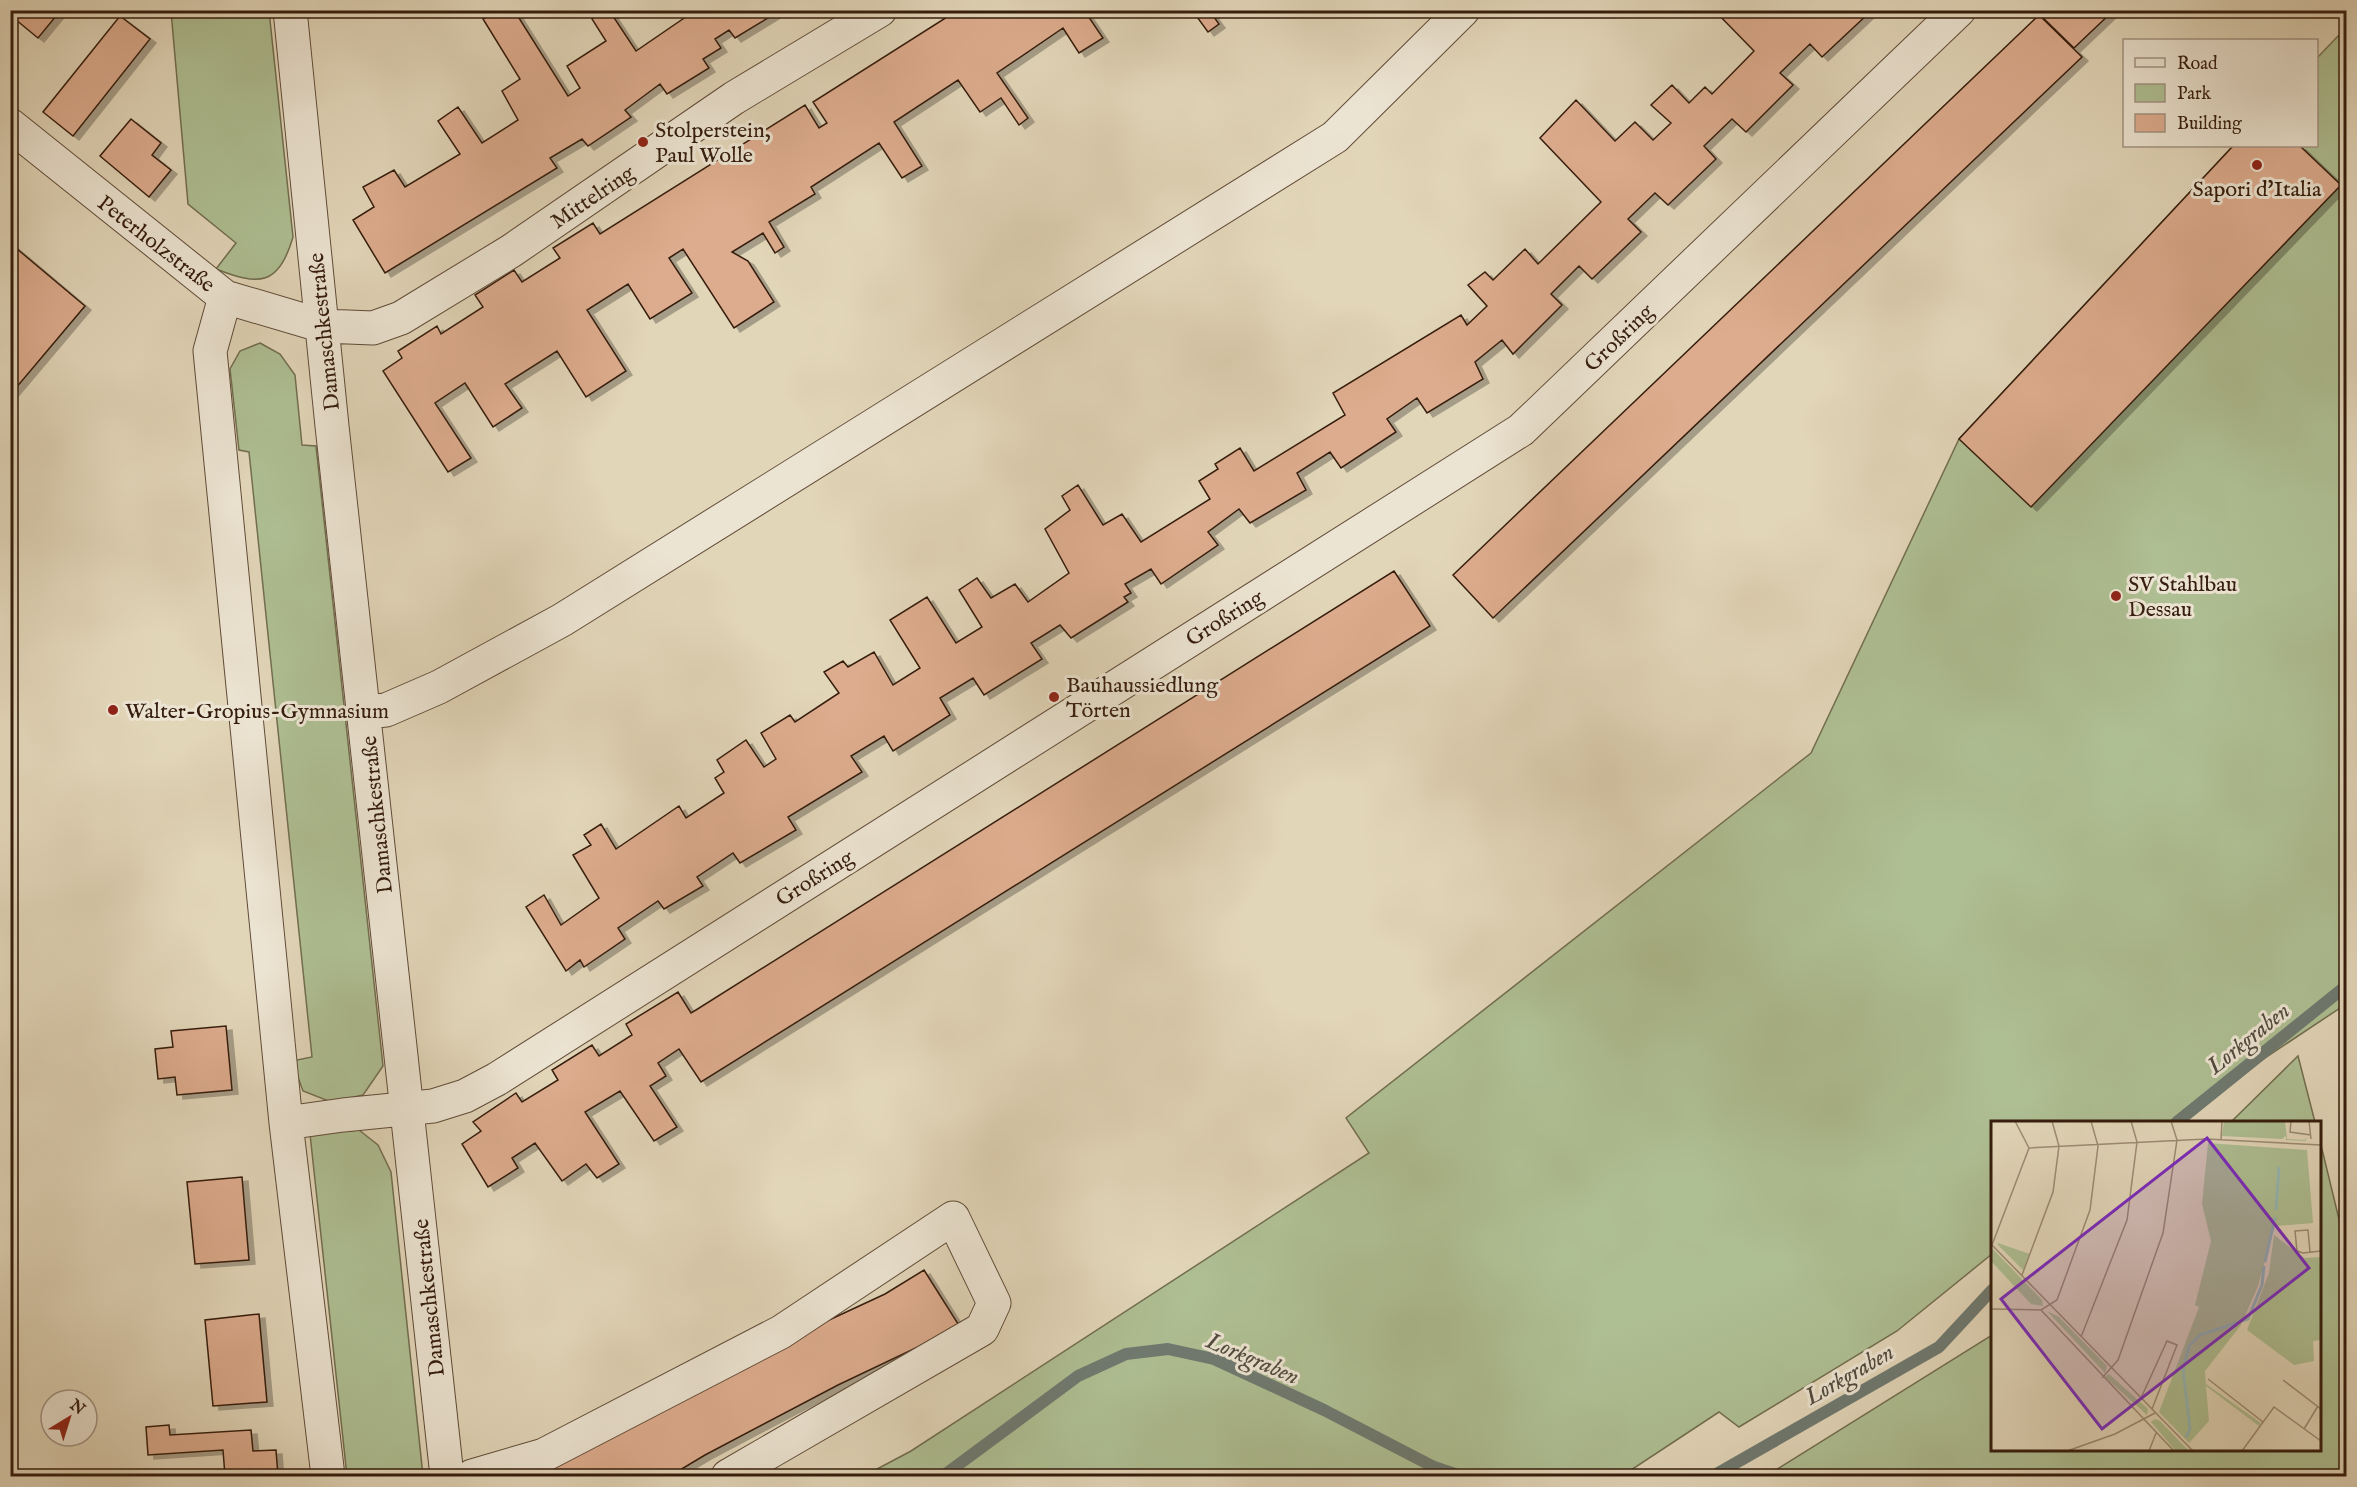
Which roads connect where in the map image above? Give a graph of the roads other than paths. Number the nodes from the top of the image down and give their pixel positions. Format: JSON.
{"nodes":[{"id":1,"x":290,"y":10,"type":"edge"},
{"id":2,"x":880,"y":10,"type":"edge"},
{"id":3,"x":1463,"y":10,"type":"edge"},
{"id":4,"x":1959,"y":10,"type":"edge"},
{"id":5,"x":10,"y":124,"type":"edge"},
{"id":6,"x":225,"y":297,"type":"junction"},
{"id":7,"x":322,"y":326,"type":"junction"},
{"id":8,"x":365,"y":712,"type":"junction"},
{"id":9,"x":407,"y":1109,"type":"junction"},
{"id":10,"x":286,"y":1123,"type":"junction"},
{"id":11,"x":328,"y":1476,"type":"edge"},
{"id":12,"x":447,"y":1476,"type":"edge"},
{"id":13,"x":472,"y":1476,"type":"edge"},
{"id":14,"x":728,"y":1476,"type":"edge"}],
"edges":[{"from":1,"to":7,"type":"street","name":"Damaschkestraße"},
{"from":2,"to":7,"type":"street","name":"Mittelring"},
{"from":3,"to":8,"type":"street"},
{"from":4,"to":9,"type":"street","name":"Großring"},
{"from":5,"to":6,"type":"street","name":"Peterholzstraße"},
{"from":6,"to":7,"type":"street","name":"Peterholzstraße"},
{"from":6,"to":10,"type":"street"},
{"from":7,"to":8,"type":"street","name":"Damaschkestraße"},
{"from":8,"to":9,"type":"street","name":"Damaschkestraße"},
{"from":9,"to":10,"type":"street","name":"Großring"},
{"from":9,"to":12,"type":"street","name":"Damaschkestraße"},
{"from":10,"to":11,"type":"street"},
{"from":13,"to":14,"type":"street"}]}
